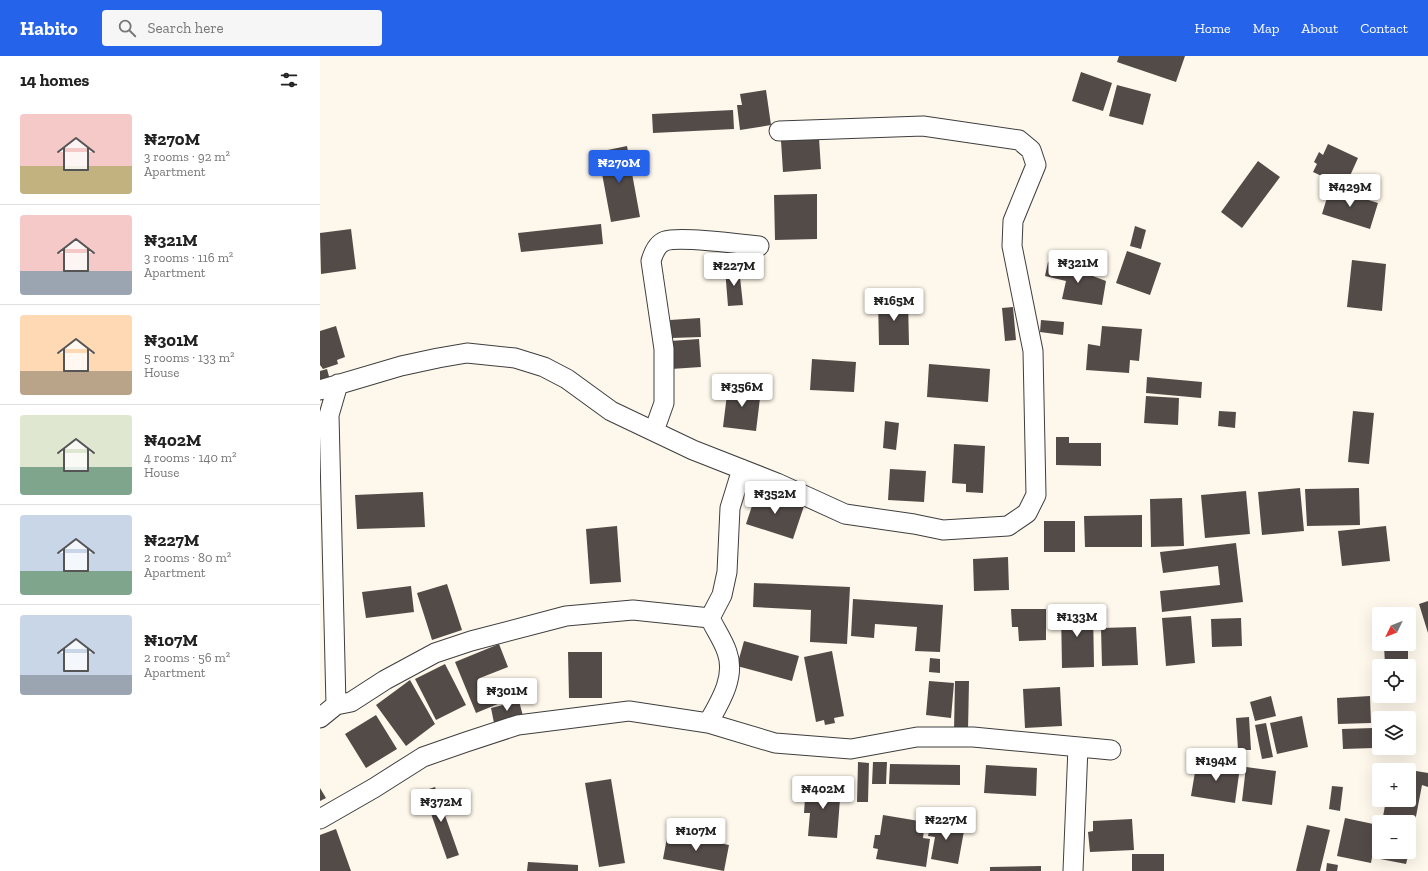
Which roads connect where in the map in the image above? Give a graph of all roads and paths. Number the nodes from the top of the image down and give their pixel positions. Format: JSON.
{"nodes":[{"id":1,"x":779,"y":131,"type":"dead end"},
{"id":2,"x":759,"y":246,"type":"dead end"},
{"id":3,"x":338,"y":384,"type":"junction"},
{"id":4,"x":320,"y":390,"type":"edge"},
{"id":5,"x":325,"y":411,"type":"edge"},
{"id":6,"x":654,"y":431,"type":"junction"},
{"id":7,"x":742,"y":469,"type":"junction"},
{"id":8,"x":710,"y":618,"type":"junction"},
{"id":9,"x":336,"y":706,"type":"junction"},
{"id":10,"x":320,"y":718,"type":"edge"},
{"id":11,"x":708,"y":723,"type":"junction"},
{"id":12,"x":1078,"y":747,"type":"junction"},
{"id":13,"x":1111,"y":750,"type":"dead end"},
{"id":14,"x":320,"y":819,"type":"edge"},
{"id":15,"x":1073,"y":871,"type":"edge"}],
"edges":[{"from":1,"to":7,"type":"street"},
{"from":2,"to":6,"type":"street"},
{"from":3,"to":4,"type":"street"},
{"from":3,"to":5,"type":"street"},
{"from":3,"to":6,"type":"street"},
{"from":5,"to":9,"type":"street"},
{"from":6,"to":7,"type":"street"},
{"from":7,"to":8,"type":"street"},
{"from":8,"to":9,"type":"street"},
{"from":8,"to":11,"type":"street"},
{"from":9,"to":10,"type":"street"},
{"from":11,"to":12,"type":"street"},
{"from":11,"to":14,"type":"street"},
{"from":12,"to":13,"type":"street"},
{"from":12,"to":15,"type":"street"}]}
